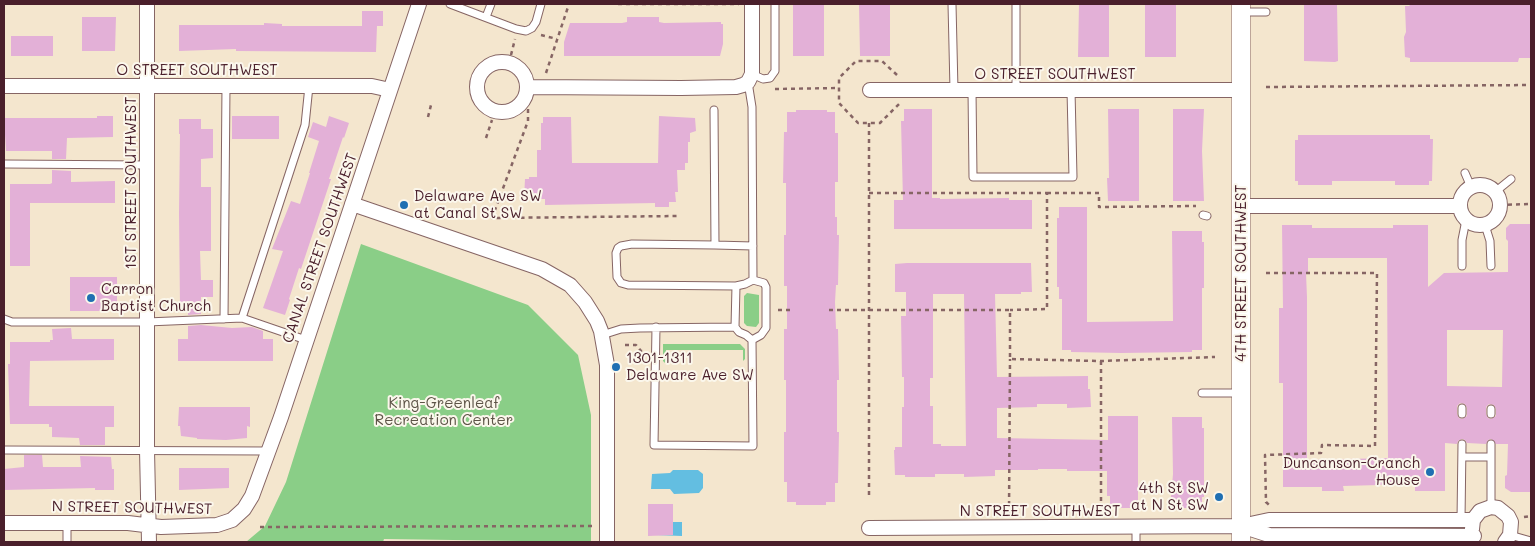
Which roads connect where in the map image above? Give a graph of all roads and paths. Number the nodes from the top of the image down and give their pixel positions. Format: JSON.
{"nodes":[{"id":1,"x":147,"y":4,"type":"edge"},
{"id":2,"x":419,"y":4,"type":"edge"},
{"id":3,"x":450,"y":4,"type":"edge"},
{"id":4,"x":491,"y":4,"type":"edge"},
{"id":5,"x":541,"y":4,"type":"edge"},
{"id":6,"x":569,"y":4,"type":"edge"},
{"id":7,"x":618,"y":4,"type":"edge"},
{"id":8,"x":740,"y":4,"type":"edge"},
{"id":9,"x":752,"y":4,"type":"edge"},
{"id":10,"x":775,"y":4,"type":"edge"},
{"id":11,"x":952,"y":4,"type":"edge"},
{"id":12,"x":1016,"y":4,"type":"edge"},
{"id":13,"x":1241,"y":8,"type":"edge"},
{"id":14,"x":1266,"y":12,"type":"dead end"},
{"id":15,"x":486,"y":17,"type":"junction"},
{"id":16,"x":751,"y":75,"type":"junction"},
{"id":17,"x":544,"y":78,"type":"dead end"},
{"id":18,"x":4,"y":86,"type":"edge"},
{"id":19,"x":147,"y":86,"type":"junction"},
{"id":20,"x":226,"y":86,"type":"junction"},
{"id":21,"x":309,"y":86,"type":"junction"},
{"id":22,"x":1531,"y":86,"type":"edge"},
{"id":23,"x":528,"y":87,"type":"dead end"},
{"id":24,"x":1266,"y":87,"type":"dead end"},
{"id":25,"x":773,"y":88,"type":"dead end"},
{"id":26,"x":839,"y":88,"type":"dead end"},
{"id":27,"x":390,"y":90,"type":"junction"},
{"id":28,"x":870,"y":90,"type":"dead end"},
{"id":29,"x":954,"y":90,"type":"junction"},
{"id":30,"x":972,"y":90,"type":"junction"},
{"id":31,"x":1016,"y":90,"type":"junction"},
{"id":32,"x":1071,"y":90,"type":"junction"},
{"id":33,"x":1241,"y":90,"type":"junction"},
{"id":34,"x":430,"y":106,"type":"dead end"},
{"id":35,"x":528,"y":109,"type":"dead end"},
{"id":36,"x":714,"y":110,"type":"dead end"},
{"id":37,"x":428,"y":117,"type":"dead end"},
{"id":38,"x":492,"y":120,"type":"dead end"},
{"id":39,"x":869,"y":123,"type":"dead end"},
{"id":40,"x":486,"y":138,"type":"dead end"},
{"id":41,"x":4,"y":164,"type":"edge"},
{"id":42,"x":148,"y":165,"type":"junction"},
{"id":43,"x":1465,"y":173,"type":"dead end"},
{"id":44,"x":1511,"y":180,"type":"dead end"},
{"id":45,"x":1471,"y":187,"type":"junction"},
{"id":46,"x":869,"y":193,"type":"junction"},
{"id":47,"x":1047,"y":193,"type":"junction"},
{"id":48,"x":1498,"y":198,"type":"junction"},
{"id":49,"x":352,"y":204,"type":"junction"},
{"id":50,"x":1531,"y":204,"type":"edge"},
{"id":51,"x":1204,"y":206,"type":"dead end"},
{"id":52,"x":1241,"y":206,"type":"junction"},
{"id":53,"x":1460,"y":206,"type":"junction"},
{"id":54,"x":677,"y":216,"type":"dead end"},
{"id":55,"x":1466,"y":220,"type":"junction"},
{"id":56,"x":1485,"y":225,"type":"junction"},
{"id":57,"x":715,"y":245,"type":"junction"},
{"id":58,"x":753,"y":246,"type":"junction"},
{"id":59,"x":1462,"y":266,"type":"dead end"},
{"id":60,"x":1491,"y":266,"type":"dead end"},
{"id":61,"x":1266,"y":273,"type":"dead end"},
{"id":62,"x":753,"y":280,"type":"junction"},
{"id":63,"x":736,"y":286,"type":"junction"},
{"id":64,"x":766,"y":310,"type":"junction"},
{"id":65,"x":794,"y":310,"type":"dead end"},
{"id":66,"x":828,"y":310,"type":"dead end"},
{"id":67,"x":868,"y":310,"type":"junction"},
{"id":68,"x":1010,"y":310,"type":"junction"},
{"id":69,"x":242,"y":318,"type":"junction"},
{"id":70,"x":4,"y":319,"type":"edge"},
{"id":71,"x":224,"y":319,"type":"junction"},
{"id":72,"x":147,"y":322,"type":"junction"},
{"id":73,"x":656,"y":327,"type":"junction"},
{"id":74,"x":735,"y":327,"type":"junction"},
{"id":75,"x":602,"y":335,"type":"junction"},
{"id":76,"x":306,"y":340,"type":"junction"},
{"id":77,"x":752,"y":340,"type":"junction"},
{"id":78,"x":625,"y":346,"type":"dead end"},
{"id":79,"x":655,"y":350,"type":"junction"},
{"id":80,"x":1215,"y":357,"type":"dead end"},
{"id":81,"x":1010,"y":360,"type":"junction"},
{"id":82,"x":1101,"y":360,"type":"junction"},
{"id":83,"x":1202,"y":393,"type":"dead end"},
{"id":84,"x":1241,"y":393,"type":"junction"},
{"id":85,"x":1462,"y":444,"type":"dead end"},
{"id":86,"x":1491,"y":444,"type":"dead end"},
{"id":87,"x":4,"y":450,"type":"edge"},
{"id":88,"x":147,"y":450,"type":"junction"},
{"id":89,"x":268,"y":451,"type":"junction"},
{"id":90,"x":1462,"y":457,"type":"junction"},
{"id":91,"x":1491,"y":457,"type":"junction"},
{"id":92,"x":869,"y":497,"type":"dead end"},
{"id":93,"x":250,"y":501,"type":"joint"},
{"id":94,"x":1268,"y":505,"type":"dead end"},
{"id":95,"x":1491,"y":507,"type":"junction"},
{"id":96,"x":1467,"y":520,"type":"junction"},
{"id":97,"x":4,"y":523,"type":"edge"},
{"id":98,"x":67,"y":523,"type":"junction"},
{"id":99,"x":148,"y":525,"type":"junction"},
{"id":100,"x":260,"y":526,"type":"dead end"},
{"id":101,"x":607,"y":526,"type":"junction"},
{"id":102,"x":1009,"y":527,"type":"junction"},
{"id":103,"x":1136,"y":527,"type":"junction"},
{"id":104,"x":869,"y":528,"type":"dead end"},
{"id":105,"x":1101,"y":528,"type":"junction"},
{"id":106,"x":1241,"y":534,"type":"edge"},
{"id":107,"x":1476,"y":539,"type":"edge"},
{"id":108,"x":1507,"y":539,"type":"edge"},
{"id":109,"x":1531,"y":541,"type":"edge"},
{"id":110,"x":67,"y":542,"type":"edge"},
{"id":111,"x":149,"y":542,"type":"edge"},
{"id":112,"x":607,"y":542,"type":"edge"},
{"id":113,"x":1136,"y":542,"type":"edge"}],
"edges":[{"from":1,"to":19,"type":"street","name":"1ST STREET SOUTHWEST"},
{"from":2,"to":27,"type":"street","name":"CANAL STREET SOUTHWEST"},
{"from":3,"to":15,"type":"lane"},
{"from":4,"to":15,"type":"lane"},
{"from":5,"to":15,"type":"lane"},
{"from":6,"to":17,"type":"path"},
{"from":7,"to":8,"type":"path"},
{"from":9,"to":16,"type":"street"},
{"from":10,"to":16,"type":"lane"},
{"from":11,"to":29,"type":"lane"},
{"from":12,"to":31,"type":"lane"},
{"from":13,"to":14,"type":"lane"},
{"from":13,"to":33,"type":"street","name":"4TH STREET SOUTHWEST"},
{"from":16,"to":23,"type":"street"},
{"from":16,"to":58,"type":"lane"},
{"from":18,"to":19,"type":"street","name":"O STREET SOUTHWEST"},
{"from":19,"to":20,"type":"street","name":"O STREET SOUTHWEST"},
{"from":19,"to":42,"type":"street","name":"1ST STREET SOUTHWEST"},
{"from":20,"to":21,"type":"street","name":"O STREET SOUTHWEST"},
{"from":20,"to":71,"type":"lane"},
{"from":21,"to":27,"type":"street","name":"O STREET SOUTHWEST"},
{"from":21,"to":69,"type":"lane"},
{"from":22,"to":24,"type":"path"},
{"from":25,"to":26,"type":"path"},
{"from":27,"to":49,"type":"street","name":"CANAL STREET SOUTHWEST"},
{"from":28,"to":29,"type":"street","name":"O STREET SOUTHWEST"},
{"from":29,"to":30,"type":"street","name":"O STREET SOUTHWEST"},
{"from":30,"to":31,"type":"street","name":"O STREET SOUTHWEST"},
{"from":30,"to":32,"type":"lane"},
{"from":31,"to":32,"type":"street","name":"O STREET SOUTHWEST"},
{"from":32,"to":33,"type":"street","name":"O STREET SOUTHWEST"},
{"from":33,"to":52,"type":"street","name":"4TH STREET SOUTHWEST"},
{"from":34,"to":37,"type":"path"},
{"from":35,"to":54,"type":"path"},
{"from":36,"to":57,"type":"lane"},
{"from":38,"to":40,"type":"path"},
{"from":39,"to":46,"type":"path"},
{"from":41,"to":42,"type":"lane"},
{"from":42,"to":72,"type":"street","name":"1ST STREET SOUTHWEST"},
{"from":43,"to":45,"type":"lane"},
{"from":44,"to":48,"type":"lane"},
{"from":45,"to":48,"type":"street"},
{"from":45,"to":53,"type":"street"},
{"from":46,"to":47,"type":"path"},
{"from":46,"to":67,"type":"path"},
{"from":47,"to":51,"type":"path"},
{"from":47,"to":68,"type":"path"},
{"from":48,"to":50,"type":"path"},
{"from":48,"to":56,"type":"street"},
{"from":49,"to":75,"type":"street"},
{"from":49,"to":76,"type":"street","name":"CANAL STREET SOUTHWEST"},
{"from":52,"to":53,"type":"street"},
{"from":52,"to":84,"type":"street","name":"4TH STREET SOUTHWEST"},
{"from":53,"to":55,"type":"street"},
{"from":55,"to":56,"type":"street"},
{"from":55,"to":59,"type":"lane"},
{"from":56,"to":60,"type":"lane"},
{"from":57,"to":58,"type":"lane"},
{"from":57,"to":63,"type":"lane"},
{"from":58,"to":62,"type":"lane"},
{"from":61,"to":94,"type":"path"},
{"from":62,"to":63,"type":"lane"},
{"from":62,"to":64,"type":"lane"},
{"from":63,"to":74,"type":"lane"},
{"from":64,"to":65,"type":"path"},
{"from":64,"to":77,"type":"lane"},
{"from":66,"to":67,"type":"path"},
{"from":67,"to":68,"type":"path"},
{"from":67,"to":92,"type":"path"},
{"from":68,"to":81,"type":"path"},
{"from":69,"to":71,"type":"lane"},
{"from":69,"to":76,"type":"lane"},
{"from":70,"to":72,"type":"lane"},
{"from":71,"to":72,"type":"lane"},
{"from":72,"to":88,"type":"street","name":"1ST STREET SOUTHWEST"},
{"from":73,"to":74,"type":"lane"},
{"from":73,"to":75,"type":"lane"},
{"from":73,"to":79,"type":"lane"},
{"from":74,"to":77,"type":"lane"},
{"from":75,"to":101,"type":"street"},
{"from":76,"to":89,"type":"street","name":"CANAL STREET SOUTHWEST"},
{"from":77,"to":79,"type":"lane"},
{"from":78,"to":79,"type":"path"},
{"from":80,"to":82,"type":"path"},
{"from":81,"to":82,"type":"path"},
{"from":81,"to":102,"type":"path"},
{"from":82,"to":105,"type":"path"},
{"from":83,"to":84,"type":"lane"},
{"from":84,"to":106,"type":"street","name":"4TH STREET SOUTHWEST"},
{"from":85,"to":90,"type":"lane"},
{"from":86,"to":91,"type":"lane"},
{"from":87,"to":88,"type":"lane"},
{"from":88,"to":89,"type":"lane"},
{"from":88,"to":99,"type":"street","name":"1ST STREET SOUTHWEST"},
{"from":89,"to":93,"type":"street","name":"CANAL STREET SOUTHWEST"},
{"from":90,"to":91,"type":"lane"},
{"from":90,"to":96,"type":"lane"},
{"from":91,"to":95,"type":"lane"},
{"from":93,"to":99,"type":"street","name":"N STREET SOUTHWEST"},
{"from":95,"to":96,"type":"street"},
{"from":95,"to":108,"type":"street"},
{"from":96,"to":106,"type":"street","name":"N STREET SOUTHWEST"},
{"from":96,"to":107,"type":"street","name":"N STREET SOUTHWEST"},
{"from":97,"to":98,"type":"street","name":"N STREET SOUTHWEST"},
{"from":98,"to":99,"type":"street","name":"N STREET SOUTHWEST"},
{"from":98,"to":110,"type":"lane"},
{"from":99,"to":111,"type":"street","name":"1ST STREET SOUTHWEST"},
{"from":100,"to":101,"type":"path"},
{"from":101,"to":112,"type":"street"},
{"from":102,"to":104,"type":"street","name":"N STREET SOUTHWEST"},
{"from":102,"to":105,"type":"street","name":"N STREET SOUTHWEST"},
{"from":103,"to":105,"type":"street","name":"N STREET SOUTHWEST"},
{"from":103,"to":106,"type":"street","name":"N STREET SOUTHWEST"},
{"from":103,"to":113,"type":"lane"},
{"from":106,"to":107,"type":"street","name":"N STREET SOUTHWEST"},
{"from":108,"to":109,"type":"lane"}]}
